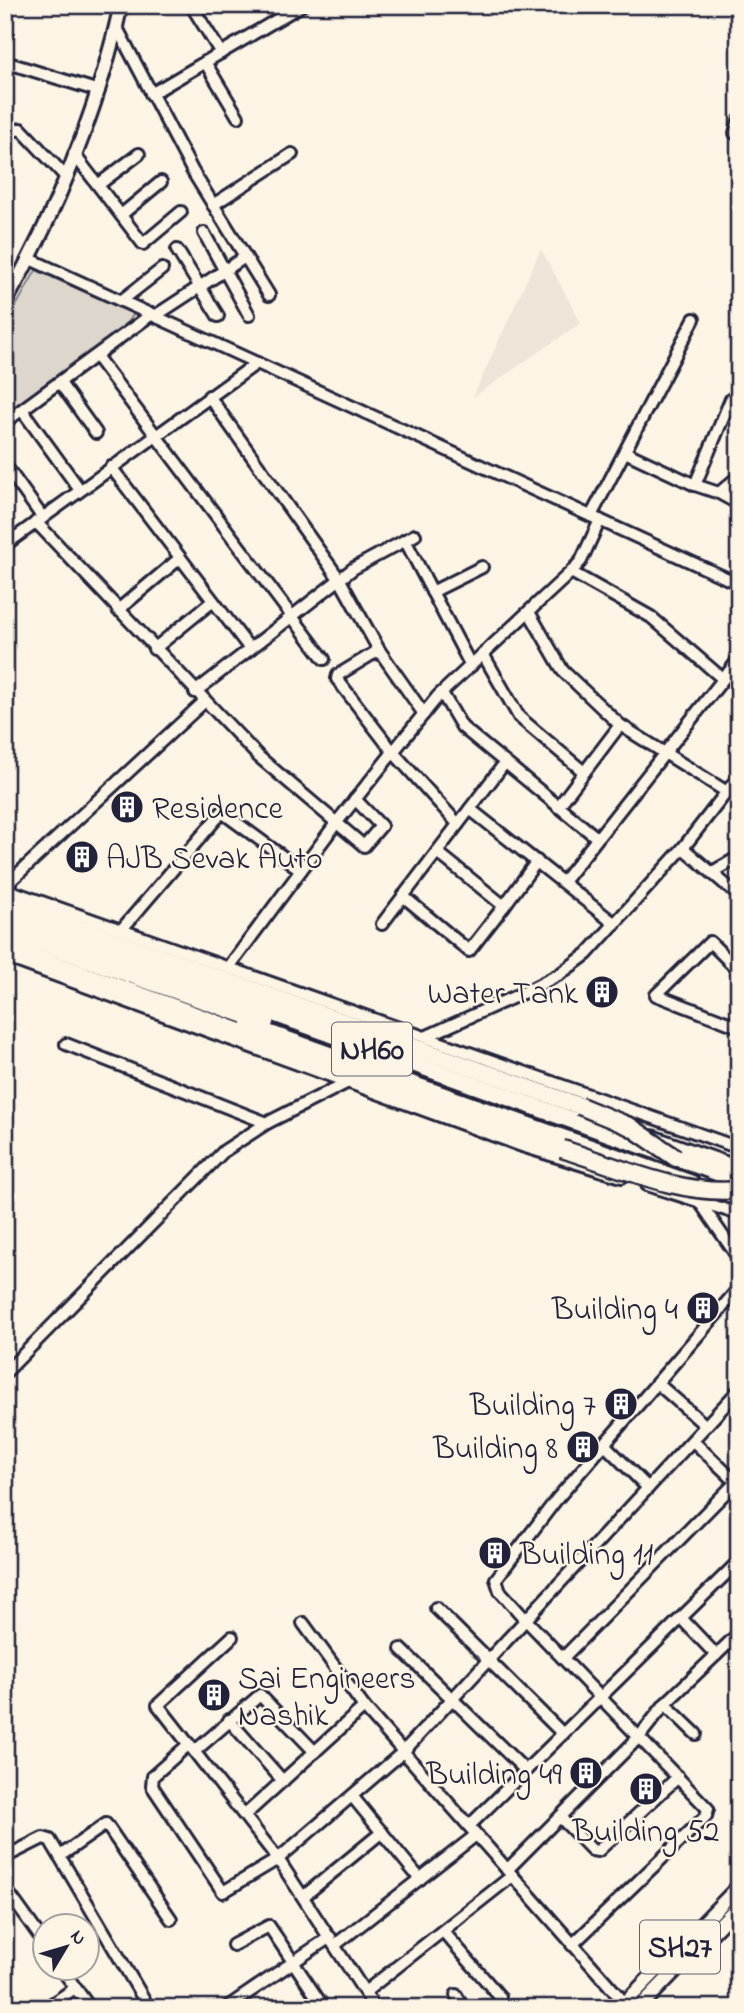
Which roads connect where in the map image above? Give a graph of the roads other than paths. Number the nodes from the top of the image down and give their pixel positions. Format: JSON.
{"nodes":[{"id":1,"x":121,"y":5,"type":"edge"},
{"id":2,"x":302,"y":5,"type":"edge"},
{"id":3,"x":196,"y":7,"type":"edge"},
{"id":4,"x":116,"y":26,"type":"junction"},
{"id":5,"x":221,"y":53,"type":"junction"},
{"id":6,"x":5,"y":62,"type":"edge"},
{"id":7,"x":205,"y":62,"type":"junction"},
{"id":8,"x":99,"y":91,"type":"junction"},
{"id":9,"x":151,"y":94,"type":"junction"},
{"id":10,"x":238,"y":117,"type":"dead end"},
{"id":11,"x":739,"y":121,"type":"edge"},
{"id":12,"x":5,"y":132,"type":"edge"},
{"id":13,"x":739,"y":135,"type":"edge"},
{"id":14,"x":74,"y":154,"type":"junction"},
{"id":15,"x":139,"y":154,"type":"dead end"},
{"id":16,"x":292,"y":154,"type":"dead end"},
{"id":17,"x":65,"y":176,"type":"junction"},
{"id":18,"x":161,"y":182,"type":"dead end"},
{"id":19,"x":98,"y":185,"type":"junction"},
{"id":20,"x":213,"y":205,"type":"junction"},
{"id":21,"x":181,"y":212,"type":"dead end"},
{"id":22,"x":121,"y":215,"type":"junction"},
{"id":23,"x":204,"y":233,"type":"dead end"},
{"id":24,"x":177,"y":250,"type":"dead end"},
{"id":25,"x":245,"y":257,"type":"junction"},
{"id":26,"x":30,"y":259,"type":"junction"},
{"id":27,"x":162,"y":268,"type":"dead end"},
{"id":28,"x":224,"y":270,"type":"junction"},
{"id":29,"x":199,"y":286,"type":"junction"},
{"id":30,"x":269,"y":295,"type":"dead end"},
{"id":31,"x":121,"y":301,"type":"junction"},
{"id":32,"x":5,"y":303,"type":"edge"},
{"id":33,"x":153,"y":315,"type":"junction"},
{"id":34,"x":249,"y":315,"type":"dead end"},
{"id":35,"x":218,"y":316,"type":"dead end"},
{"id":36,"x":694,"y":319,"type":"dead end"},
{"id":37,"x":96,"y":356,"type":"junction"},
{"id":38,"x":257,"y":363,"type":"junction"},
{"id":39,"x":60,"y":383,"type":"junction"},
{"id":40,"x":209,"y":396,"type":"junction"},
{"id":41,"x":739,"y":402,"type":"edge"},
{"id":42,"x":22,"y":410,"type":"junction"},
{"id":43,"x":5,"y":422,"type":"edge"},
{"id":44,"x":96,"y":433,"type":"dead end"},
{"id":45,"x":155,"y":435,"type":"junction"},
{"id":46,"x":625,"y":452,"type":"junction"},
{"id":47,"x":5,"y":465,"type":"edge"},
{"id":48,"x":111,"y":467,"type":"junction"},
{"id":49,"x":739,"y":476,"type":"edge"},
{"id":50,"x":695,"y":485,"type":"junction"},
{"id":51,"x":80,"y":490,"type":"junction"},
{"id":52,"x":719,"y":493,"type":"junction"},
{"id":53,"x":739,"y":505,"type":"edge"},
{"id":54,"x":596,"y":518,"type":"junction"},
{"id":55,"x":40,"y":520,"type":"junction"},
{"id":56,"x":5,"y":545,"type":"edge"},
{"id":57,"x":180,"y":558,"type":"junction"},
{"id":58,"x":482,"y":567,"type":"dead end"},
{"id":59,"x":571,"y":572,"type":"junction"},
{"id":60,"x":340,"y":580,"type":"junction"},
{"id":61,"x":739,"y":584,"type":"edge"},
{"id":62,"x":432,"y":592,"type":"junction"},
{"id":63,"x":213,"y":601,"type":"junction"},
{"id":64,"x":118,"y":610,"type":"junction"},
{"id":65,"x":529,"y":612,"type":"junction"},
{"id":66,"x":292,"y":616,"type":"junction"},
{"id":67,"x":154,"y":649,"type":"junction"},
{"id":68,"x":250,"y":649,"type":"junction"},
{"id":69,"x":379,"y":650,"type":"junction"},
{"id":70,"x":483,"y":654,"type":"junction"},
{"id":71,"x":324,"y":659,"type":"dead end"},
{"id":72,"x":739,"y":659,"type":"edge"},
{"id":73,"x":471,"y":666,"type":"junction"},
{"id":74,"x":723,"y":679,"type":"junction"},
{"id":75,"x":195,"y":692,"type":"junction"},
{"id":76,"x":442,"y":693,"type":"junction"},
{"id":77,"x":205,"y":701,"type":"junction"},
{"id":78,"x":425,"y":714,"type":"junction"},
{"id":79,"x":620,"y":725,"type":"junction"},
{"id":80,"x":393,"y":752,"type":"junction"},
{"id":81,"x":665,"y":753,"type":"junction"},
{"id":82,"x":504,"y":764,"type":"junction"},
{"id":83,"x":584,"y":772,"type":"junction"},
{"id":84,"x":739,"y":776,"type":"edge"},
{"id":85,"x":727,"y":792,"type":"junction"},
{"id":86,"x":355,"y":799,"type":"junction"},
{"id":87,"x":558,"y":807,"type":"junction"},
{"id":88,"x":470,"y":808,"type":"junction"},
{"id":89,"x":337,"y":822,"type":"junction"},
{"id":90,"x":458,"y":824,"type":"junction"},
{"id":91,"x":597,"y":838,"type":"junction"},
{"id":92,"x":683,"y":848,"type":"junction"},
{"id":93,"x":437,"y":852,"type":"junction"},
{"id":94,"x":739,"y":857,"type":"edge"},
{"id":95,"x":537,"y":862,"type":"junction"},
{"id":96,"x":301,"y":870,"type":"junction"},
{"id":97,"x":714,"y":871,"type":"junction"},
{"id":98,"x":563,"y":882,"type":"junction"},
{"id":99,"x":5,"y":887,"type":"edge"},
{"id":100,"x":739,"y":896,"type":"edge"},
{"id":101,"x":402,"y":897,"type":"junction"},
{"id":102,"x":5,"y":902,"type":"edge"},
{"id":103,"x":503,"y":906,"type":"junction"},
{"id":104,"x":5,"y":909,"type":"edge"},
{"id":105,"x":5,"y":917,"type":"edge"},
{"id":106,"x":615,"y":923,"type":"junction"},
{"id":107,"x":382,"y":924,"type":"dead end"},
{"id":108,"x":122,"y":929,"type":"junction"},
{"id":109,"x":5,"y":930,"type":"edge"},
{"id":110,"x":5,"y":936,"type":"edge"},
{"id":111,"x":5,"y":946,"type":"edge"},
{"id":112,"x":5,"y":957,"type":"edge"},
{"id":113,"x":229,"y":967,"type":"junction"},
{"id":114,"x":739,"y":971,"type":"edge"},
{"id":115,"x":739,"y":1027,"type":"edge"},
{"id":116,"x":425,"y":1037,"type":"junction"},
{"id":117,"x":66,"y":1044,"type":"dead end"},
{"id":118,"x":348,"y":1082,"type":"junction"},
{"id":119,"x":267,"y":1123,"type":"junction"},
{"id":120,"x":739,"y":1148,"type":"edge"},
{"id":121,"x":676,"y":1158,"type":"junction"},
{"id":122,"x":739,"y":1168,"type":"edge"},
{"id":123,"x":739,"y":1180,"type":"edge"},
{"id":124,"x":738,"y":1190,"type":"edge"},
{"id":125,"x":739,"y":1198,"type":"edge"},
{"id":126,"x":699,"y":1201,"type":"junction"},
{"id":127,"x":739,"y":1214,"type":"edge"},
{"id":128,"x":739,"y":1259,"type":"edge"},
{"id":129,"x":739,"y":1288,"type":"edge"},
{"id":130,"x":5,"y":1373,"type":"edge"},
{"id":131,"x":657,"y":1383,"type":"junction"},
{"id":132,"x":739,"y":1390,"type":"edge"},
{"id":133,"x":706,"y":1426,"type":"junction"},
{"id":134,"x":693,"y":1441,"type":"junction"},
{"id":135,"x":604,"y":1444,"type":"junction"},
{"id":136,"x":737,"y":1484,"type":"edge"},
{"id":137,"x":648,"y":1488,"type":"junction"},
{"id":138,"x":739,"y":1561,"type":"edge"},
{"id":139,"x":436,"y":1608,"type":"dead end"},
{"id":140,"x":681,"y":1618,"type":"junction"},
{"id":141,"x":525,"y":1619,"type":"junction"},
{"id":142,"x":303,"y":1623,"type":"dead end"},
{"id":143,"x":739,"y":1633,"type":"edge"},
{"id":144,"x":232,"y":1637,"type":"dead end"},
{"id":145,"x":401,"y":1648,"type":"dead end"},
{"id":146,"x":716,"y":1655,"type":"junction"},
{"id":147,"x":563,"y":1658,"type":"junction"},
{"id":148,"x":488,"y":1660,"type":"junction"},
{"id":149,"x":601,"y":1698,"type":"junction"},
{"id":150,"x":452,"y":1699,"type":"junction"},
{"id":151,"x":665,"y":1704,"type":"junction"},
{"id":152,"x":364,"y":1707,"type":"junction"},
{"id":153,"x":229,"y":1720,"type":"junction"},
{"id":154,"x":563,"y":1734,"type":"junction"},
{"id":155,"x":695,"y":1734,"type":"dead end"},
{"id":156,"x":639,"y":1737,"type":"junction"},
{"id":157,"x":192,"y":1748,"type":"junction"},
{"id":158,"x":315,"y":1752,"type":"junction"},
{"id":159,"x":403,"y":1752,"type":"junction"},
{"id":160,"x":526,"y":1771,"type":"junction"},
{"id":161,"x":678,"y":1777,"type":"junction"},
{"id":162,"x":283,"y":1781,"type":"junction"},
{"id":163,"x":352,"y":1796,"type":"junction"},
{"id":164,"x":245,"y":1815,"type":"junction"},
{"id":165,"x":560,"y":1817,"type":"junction"},
{"id":166,"x":472,"y":1830,"type":"junction"},
{"id":167,"x":382,"y":1832,"type":"junction"},
{"id":168,"x":60,"y":1856,"type":"junction"},
{"id":169,"x":5,"y":1857,"type":"edge"},
{"id":170,"x":278,"y":1859,"type":"junction"},
{"id":171,"x":510,"y":1873,"type":"junction"},
{"id":172,"x":420,"y":1879,"type":"junction"},
{"id":173,"x":739,"y":1886,"type":"edge"},
{"id":174,"x":5,"y":1888,"type":"edge"},
{"id":175,"x":304,"y":1896,"type":"junction"},
{"id":176,"x":739,"y":1905,"type":"edge"},
{"id":177,"x":171,"y":1919,"type":"dead end"},
{"id":178,"x":32,"y":1926,"type":"edge"},
{"id":179,"x":443,"y":1930,"type":"junction"},
{"id":180,"x":332,"y":1941,"type":"junction"},
{"id":181,"x":233,"y":1945,"type":"dead end"},
{"id":182,"x":572,"y":1945,"type":"junction"},
{"id":183,"x":294,"y":1962,"type":"junction"},
{"id":184,"x":71,"y":1982,"type":"edge"},
{"id":185,"x":75,"y":1987,"type":"junction"},
{"id":186,"x":365,"y":1992,"type":"junction"},
{"id":187,"x":456,"y":1995,"type":"dead end"},
{"id":188,"x":500,"y":1997,"type":"dead end"},
{"id":189,"x":5,"y":2003,"type":"edge"},
{"id":190,"x":625,"y":2006,"type":"edge"},
{"id":191,"x":9,"y":2008,"type":"edge"},
{"id":192,"x":46,"y":2008,"type":"edge"},
{"id":193,"x":90,"y":2008,"type":"edge"},
{"id":194,"x":149,"y":2008,"type":"edge"},
{"id":195,"x":226,"y":2008,"type":"edge"},
{"id":196,"x":324,"y":2008,"type":"edge"},
{"id":197,"x":374,"y":2008,"type":"edge"},
{"id":198,"x":464,"y":2008,"type":"edge"},
{"id":199,"x":639,"y":2008,"type":"edge"}],
"edges":[{"from":1,"to":4,"type":"main road"},
{"from":2,"to":5,"type":"street"},
{"from":3,"to":5,"type":"street"},
{"from":4,"to":8,"type":"main road"},
{"from":4,"to":9,"type":"street"},
{"from":5,"to":7,"type":"street"},
{"from":6,"to":8,"type":"street"},
{"from":7,"to":9,"type":"street"},
{"from":7,"to":10,"type":"street"},
{"from":8,"to":14,"type":"main road"},
{"from":9,"to":20,"type":"street"},
{"from":11,"to":13,"type":"street"},
{"from":12,"to":17,"type":"street"},
{"from":14,"to":17,"type":"main road"},
{"from":14,"to":19,"type":"street"},
{"from":15,"to":19,"type":"street"},
{"from":16,"to":20,"type":"street"},
{"from":17,"to":26,"type":"main road"},
{"from":18,"to":22,"type":"street"},
{"from":19,"to":22,"type":"street"},
{"from":20,"to":25,"type":"street"},
{"from":21,"to":22,"type":"street"},
{"from":23,"to":28,"type":"street"},
{"from":24,"to":29,"type":"street"},
{"from":25,"to":28,"type":"street"},
{"from":25,"to":30,"type":"street"},
{"from":26,"to":31,"type":"street"},
{"from":26,"to":32,"type":"main road"},
{"from":27,"to":31,"type":"street"},
{"from":28,"to":29,"type":"street"},
{"from":28,"to":34,"type":"street"},
{"from":29,"to":33,"type":"street"},
{"from":29,"to":35,"type":"street"},
{"from":31,"to":33,"type":"street"},
{"from":33,"to":37,"type":"street"},
{"from":33,"to":38,"type":"street"},
{"from":36,"to":46,"type":"street"},
{"from":37,"to":39,"type":"street"},
{"from":37,"to":45,"type":"street"},
{"from":38,"to":40,"type":"street"},
{"from":38,"to":54,"type":"street"},
{"from":39,"to":42,"type":"street"},
{"from":39,"to":44,"type":"street"},
{"from":40,"to":45,"type":"street"},
{"from":40,"to":60,"type":"street"},
{"from":41,"to":50,"type":"street"},
{"from":42,"to":43,"type":"street"},
{"from":42,"to":51,"type":"street"},
{"from":45,"to":48,"type":"street"},
{"from":45,"to":66,"type":"street"},
{"from":46,"to":50,"type":"street"},
{"from":46,"to":54,"type":"street"},
{"from":47,"to":55,"type":"street"},
{"from":48,"to":51,"type":"street"},
{"from":48,"to":57,"type":"street"},
{"from":49,"to":52,"type":"street"},
{"from":50,"to":52,"type":"street"},
{"from":51,"to":55,"type":"street"},
{"from":52,"to":53,"type":"street"},
{"from":54,"to":59,"type":"street"},
{"from":54,"to":61,"type":"street"},
{"from":55,"to":56,"type":"street"},
{"from":55,"to":64,"type":"street"},
{"from":57,"to":63,"type":"street"},
{"from":57,"to":64,"type":"street"},
{"from":58,"to":62,"type":"street"},
{"from":59,"to":65,"type":"street"},
{"from":59,"to":74,"type":"street"},
{"from":60,"to":62,"type":"street"},
{"from":60,"to":66,"type":"street"},
{"from":60,"to":69,"type":"street"},
{"from":62,"to":73,"type":"street"},
{"from":63,"to":67,"type":"street"},
{"from":63,"to":68,"type":"street"},
{"from":64,"to":67,"type":"street"},
{"from":65,"to":70,"type":"street"},
{"from":65,"to":79,"type":"street"},
{"from":66,"to":68,"type":"street"},
{"from":66,"to":71,"type":"street"},
{"from":67,"to":75,"type":"street"},
{"from":68,"to":75,"type":"street"},
{"from":69,"to":78,"type":"street"},
{"from":69,"to":80,"type":"street"},
{"from":70,"to":73,"type":"street"},
{"from":70,"to":83,"type":"street"},
{"from":72,"to":74,"type":"street"},
{"from":73,"to":76,"type":"street"},
{"from":74,"to":81,"type":"street"},
{"from":75,"to":77,"type":"street"},
{"from":76,"to":78,"type":"street"},
{"from":76,"to":82,"type":"street"},
{"from":77,"to":89,"type":"street"},
{"from":77,"to":99,"type":"street"},
{"from":78,"to":80,"type":"street"},
{"from":79,"to":81,"type":"street"},
{"from":79,"to":83,"type":"street"},
{"from":80,"to":86,"type":"street"},
{"from":80,"to":90,"type":"street"},
{"from":81,"to":85,"type":"street"},
{"from":81,"to":91,"type":"street"},
{"from":82,"to":87,"type":"street"},
{"from":82,"to":88,"type":"street"},
{"from":83,"to":87,"type":"street"},
{"from":84,"to":85,"type":"street"},
{"from":85,"to":92,"type":"street"},
{"from":86,"to":89,"type":"street"},
{"from":86,"to":89,"type":"street"},
{"from":87,"to":91,"type":"street"},
{"from":88,"to":90,"type":"street"},
{"from":88,"to":95,"type":"street"},
{"from":89,"to":96,"type":"street"},
{"from":90,"to":93,"type":"street"},
{"from":91,"to":98,"type":"street"},
{"from":92,"to":97,"type":"street"},
{"from":92,"to":106,"type":"street"},
{"from":93,"to":101,"type":"street"},
{"from":93,"to":103,"type":"street"},
{"from":94,"to":97,"type":"street"},
{"from":95,"to":98,"type":"street"},
{"from":95,"to":103,"type":"street"},
{"from":96,"to":108,"type":"street"},
{"from":96,"to":113,"type":"street"},
{"from":97,"to":100,"type":"street"},
{"from":98,"to":106,"type":"street"},
{"from":99,"to":108,"type":"street"},
{"from":101,"to":103,"type":"street"},
{"from":101,"to":107,"type":"street"},
{"from":102,"to":121,"type":"highway","bridge":true},
{"from":104,"to":122,"type":"main road"},
{"from":105,"to":121,"type":"highway","number":"NH60","bridge":true},
{"from":106,"to":116,"type":"street"},
{"from":108,"to":113,"type":"street"},
{"from":109,"to":124,"type":"highway","number":"NH60"},
{"from":110,"to":125,"type":"main road"},
{"from":111,"to":124,"type":"highway","bridge":true},
{"from":112,"to":118,"type":"street"},
{"from":113,"to":116,"type":"street"},
{"from":114,"to":115,"type":"street"},
{"from":116,"to":120,"type":"street"},
{"from":117,"to":119,"type":"street"},
{"from":118,"to":119,"type":"street"},
{"from":118,"to":126,"type":"street"},
{"from":119,"to":130,"type":"street"},
{"from":121,"to":123,"type":"highway","number":"NH60"},
{"from":126,"to":127,"type":"street"},
{"from":126,"to":128,"type":"street"},
{"from":129,"to":131,"type":"street"},
{"from":131,"to":133,"type":"street"},
{"from":131,"to":135,"type":"street"},
{"from":132,"to":133,"type":"street"},
{"from":133,"to":134,"type":"street"},
{"from":134,"to":136,"type":"street"},
{"from":134,"to":137,"type":"street"},
{"from":135,"to":137,"type":"street"},
{"from":135,"to":141,"type":"street"},
{"from":136,"to":147,"type":"street"},
{"from":137,"to":141,"type":"street"},
{"from":138,"to":140,"type":"street"},
{"from":139,"to":148,"type":"street"},
{"from":140,"to":146,"type":"street"},
{"from":140,"to":149,"type":"street"},
{"from":141,"to":147,"type":"street"},
{"from":141,"to":148,"type":"street"},
{"from":142,"to":152,"type":"street"},
{"from":143,"to":146,"type":"street"},
{"from":144,"to":157,"type":"street"},
{"from":145,"to":150,"type":"street"},
{"from":146,"to":151,"type":"street"},
{"from":147,"to":149,"type":"street"},
{"from":148,"to":150,"type":"street"},
{"from":148,"to":154,"type":"street"},
{"from":149,"to":154,"type":"street"},
{"from":149,"to":156,"type":"street"},
{"from":150,"to":159,"type":"street"},
{"from":150,"to":160,"type":"street"},
{"from":151,"to":155,"type":"street"},
{"from":151,"to":156,"type":"street"},
{"from":152,"to":158,"type":"street"},
{"from":152,"to":159,"type":"street"},
{"from":153,"to":157,"type":"street"},
{"from":153,"to":158,"type":"street"},
{"from":153,"to":162,"type":"street"},
{"from":154,"to":160,"type":"street"},
{"from":156,"to":161,"type":"street"},
{"from":156,"to":165,"type":"street"},
{"from":157,"to":164,"type":"street"},
{"from":157,"to":170,"type":"street"},
{"from":158,"to":162,"type":"street"},
{"from":159,"to":163,"type":"street"},
{"from":159,"to":166,"type":"street"},
{"from":160,"to":166,"type":"street"},
{"from":161,"to":165,"type":"street"},
{"from":161,"to":182,"type":"street"},
{"from":162,"to":164,"type":"street"},
{"from":163,"to":167,"type":"street"},
{"from":163,"to":170,"type":"street"},
{"from":164,"to":170,"type":"street"},
{"from":165,"to":171,"type":"street"},
{"from":166,"to":171,"type":"street"},
{"from":166,"to":172,"type":"street"},
{"from":167,"to":172,"type":"street"},
{"from":167,"to":175,"type":"street"},
{"from":168,"to":169,"type":"street"},
{"from":168,"to":177,"type":"street"},
{"from":168,"to":194,"type":"street"},
{"from":170,"to":175,"type":"street"},
{"from":171,"to":179,"type":"street"},
{"from":171,"to":182,"type":"street"},
{"from":172,"to":180,"type":"street"},
{"from":173,"to":190,"type":"main road","number":"SH27"},
{"from":174,"to":178,"type":"street"},
{"from":175,"to":180,"type":"street"},
{"from":176,"to":199,"type":"main road","number":"SH27"},
{"from":179,"to":186,"type":"street"},
{"from":179,"to":188,"type":"street"},
{"from":180,"to":183,"type":"street"},
{"from":180,"to":186,"type":"street"},
{"from":181,"to":183,"type":"street"},
{"from":182,"to":190,"type":"street"},
{"from":183,"to":195,"type":"street"},
{"from":183,"to":196,"type":"street"},
{"from":184,"to":185,"type":"street"},
{"from":185,"to":192,"type":"street"},
{"from":185,"to":193,"type":"street"},
{"from":186,"to":197,"type":"street"},
{"from":187,"to":198,"type":"street"},
{"from":189,"to":191,"type":"street"}]}
